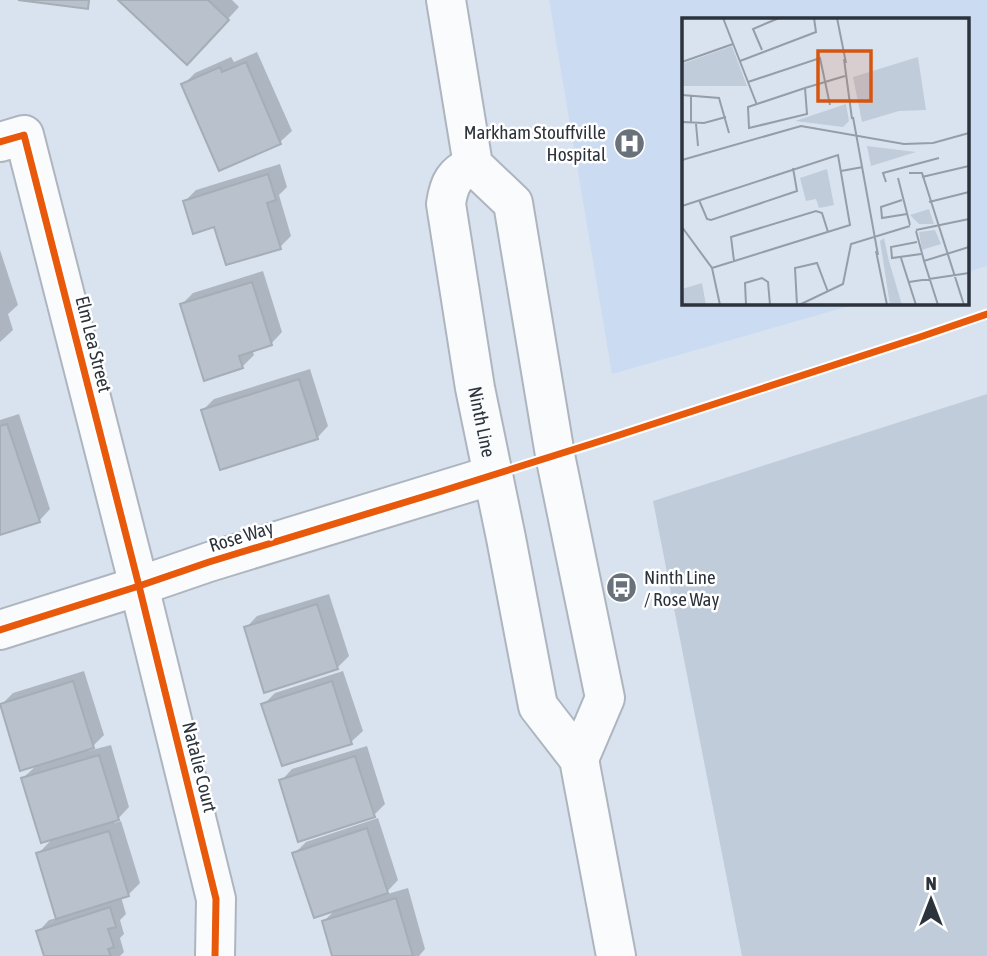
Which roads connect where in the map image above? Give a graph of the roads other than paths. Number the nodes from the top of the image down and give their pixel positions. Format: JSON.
{"nodes":[{"id":1,"x":446,"y":0,"type":"edge"},
{"id":2,"x":0,"y":142,"type":"edge"},
{"id":3,"x":473,"y":165,"type":"junction"},
{"id":4,"x":493,"y":475,"type":"junction"},
{"id":5,"x":139,"y":586,"type":"junction"},
{"id":6,"x":0,"y":630,"type":"edge"},
{"id":7,"x":579,"y":759,"type":"junction"},
{"id":8,"x":215,"y":956,"type":"edge"},
{"id":9,"x":617,"y":956,"type":"edge"}],
"edges":[{"from":1,"to":3,"type":"main road"},
{"from":2,"to":5,"type":"main road","name":"Elm Lea Street"},
{"from":3,"to":4,"type":"main road","name":"Ninth Line"},
{"from":3,"to":7,"type":"main road"},
{"from":4,"to":5,"type":"main road","name":"Rose Way"},
{"from":4,"to":7,"type":"main road","name":"Ninth Line"},
{"from":5,"to":6,"type":"main road","name":"Rose Way"},
{"from":5,"to":8,"type":"main road","name":"Natalie Court"},
{"from":7,"to":9,"type":"main road","name":"Ninth Line"}]}
